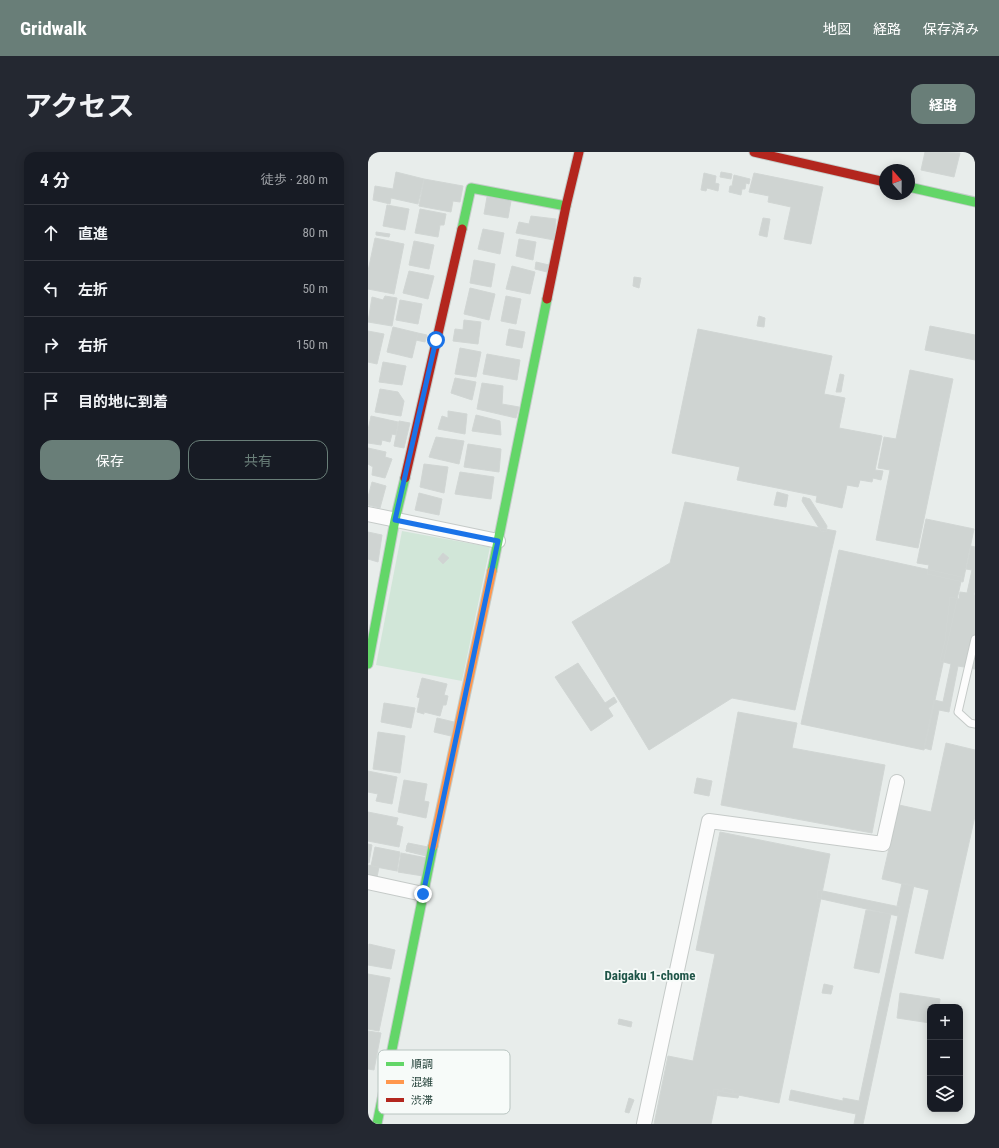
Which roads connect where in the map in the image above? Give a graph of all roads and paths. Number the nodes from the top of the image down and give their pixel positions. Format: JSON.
{"nodes":[{"id":1,"x":579,"y":152,"type":"edge"},
{"id":2,"x":754,"y":152,"type":"edge"},
{"id":3,"x":879,"y":181,"type":"edge"},
{"id":4,"x":915,"y":188,"type":"edge"},
{"id":5,"x":975,"y":202,"type":"edge"},
{"id":6,"x":566,"y":206,"type":"junction"},
{"id":7,"x":368,"y":514,"type":"edge"},
{"id":8,"x":395,"y":520,"type":"junction"},
{"id":9,"x":498,"y":541,"type":"junction"},
{"id":10,"x":975,"y":640,"type":"edge"},
{"id":11,"x":368,"y":664,"type":"edge"},
{"id":12,"x":975,"y":724,"type":"edge"},
{"id":13,"x":897,"y":782,"type":"dead end"},
{"id":14,"x":368,"y":882,"type":"edge"},
{"id":15,"x":423,"y":894,"type":"junction"},
{"id":16,"x":392,"y":1050,"type":"edge"},
{"id":17,"x":379,"y":1114,"type":"edge"},
{"id":18,"x":377,"y":1124,"type":"edge"},
{"id":19,"x":644,"y":1124,"type":"edge"}],
"edges":[{"from":1,"to":6,"type":"street"},
{"from":2,"to":3,"type":"street"},
{"from":4,"to":5,"type":"street"},
{"from":6,"to":8,"type":"street"},
{"from":6,"to":9,"type":"street"},
{"from":7,"to":8,"type":"street"},
{"from":8,"to":9,"type":"street"},
{"from":8,"to":11,"type":"street"},
{"from":9,"to":15,"type":"street"},
{"from":10,"to":12,"type":"lane"},
{"from":13,"to":19,"type":"street"},
{"from":14,"to":15,"type":"street"},
{"from":15,"to":16,"type":"street"},
{"from":17,"to":18,"type":"street"}]}
